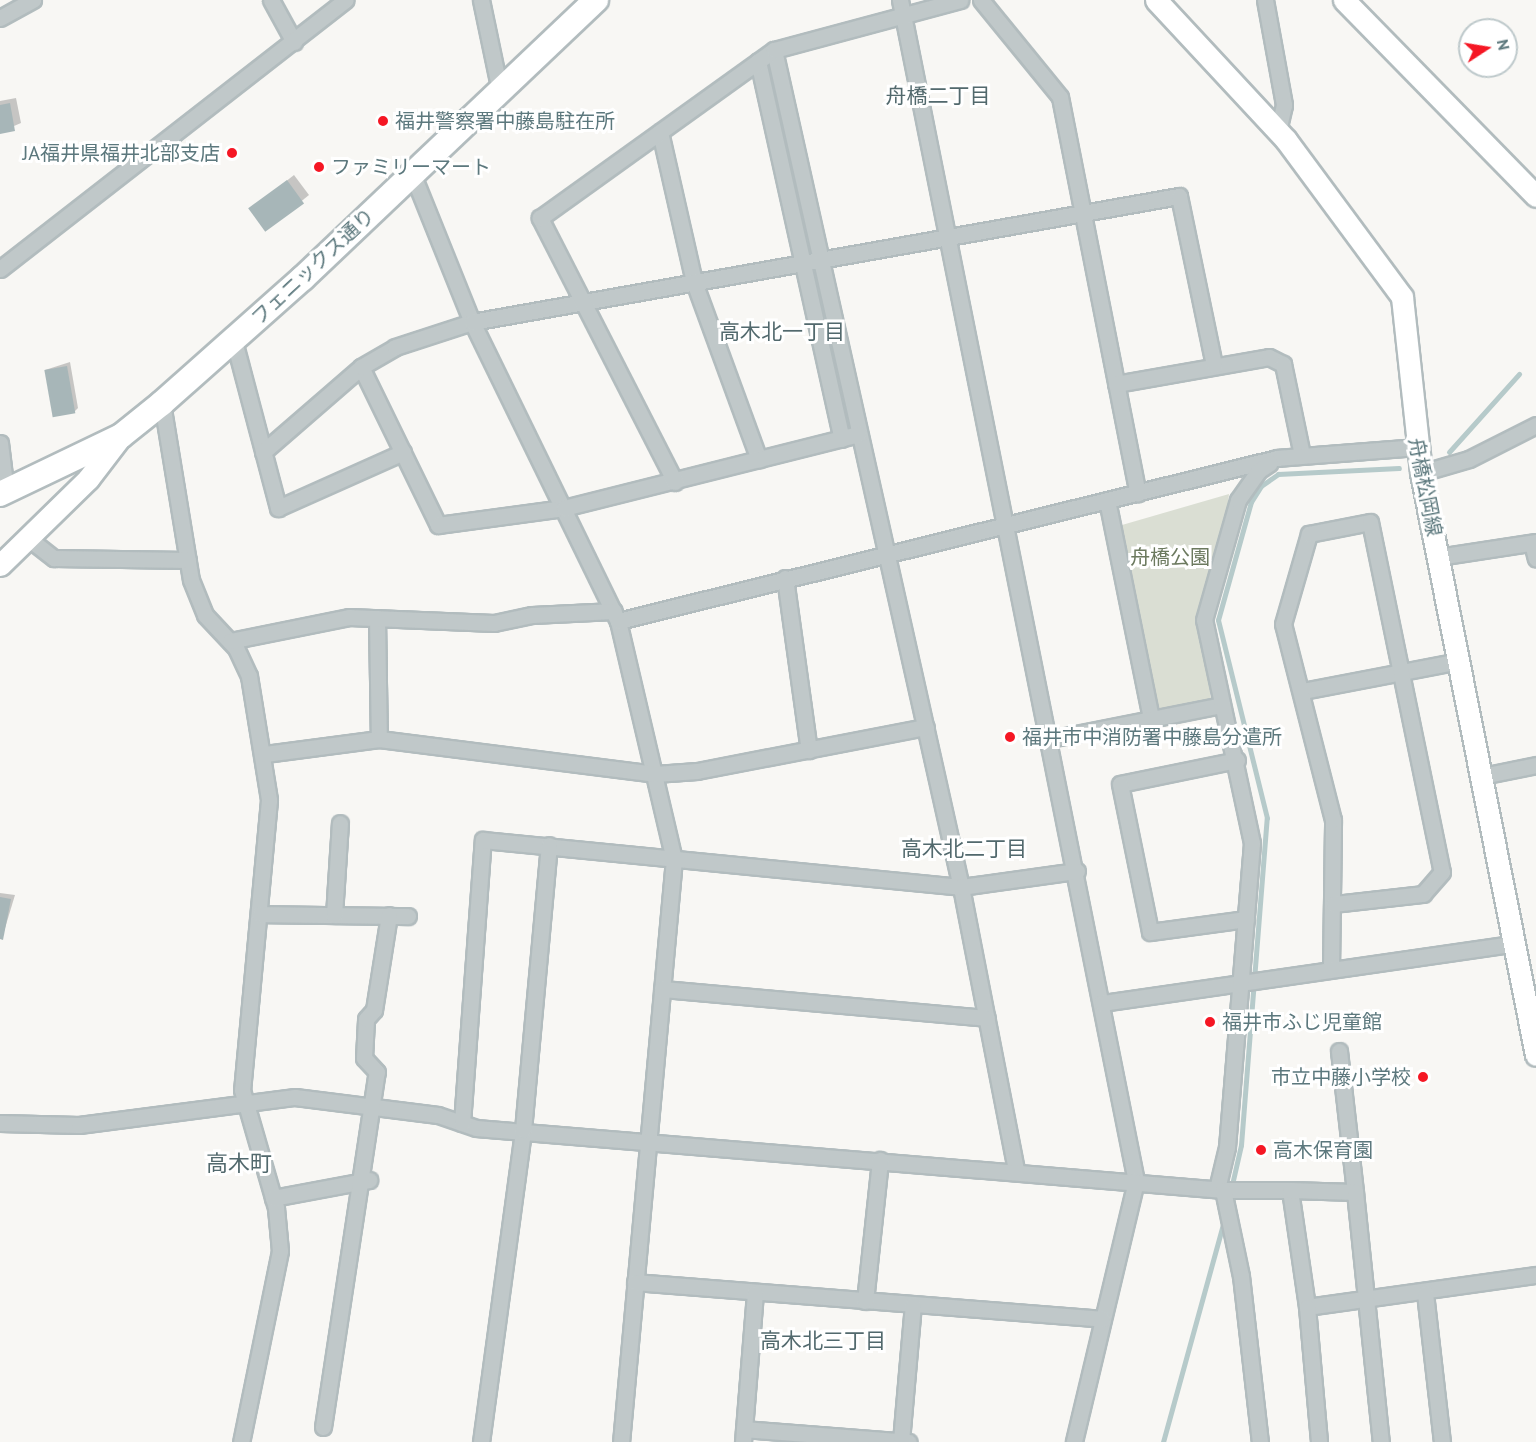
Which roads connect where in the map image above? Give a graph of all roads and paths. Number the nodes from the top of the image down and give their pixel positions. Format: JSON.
{"nodes":[{"id":1,"x":33,"y":0,"type":"edge"},
{"id":2,"x":271,"y":0,"type":"edge"},
{"id":3,"x":346,"y":0,"type":"edge"},
{"id":4,"x":481,"y":0,"type":"edge"},
{"id":5,"x":596,"y":0,"type":"edge"},
{"id":6,"x":960,"y":0,"type":"edge"},
{"id":7,"x":981,"y":0,"type":"edge"},
{"id":8,"x":1156,"y":0,"type":"edge"},
{"id":9,"x":1265,"y":0,"type":"edge"},
{"id":10,"x":1344,"y":0,"type":"edge"},
{"id":11,"x":901,"y":7,"type":"edge"},
{"id":12,"x":0,"y":18,"type":"edge"},
{"id":13,"x":294,"y":42,"type":"junction"},
{"id":14,"x":774,"y":50,"type":"junction"},
{"id":15,"x":758,"y":61,"type":"junction"},
{"id":16,"x":500,"y":91,"type":"junction"},
{"id":17,"x":1278,"y":131,"type":"junction"},
{"id":18,"x":660,"y":132,"type":"junction"},
{"id":19,"x":412,"y":173,"type":"junction"},
{"id":20,"x":1536,"y":196,"type":"edge"},
{"id":21,"x":1082,"y":213,"type":"junction"},
{"id":22,"x":947,"y":238,"type":"junction"},
{"id":23,"x":820,"y":258,"type":"junction"},
{"id":24,"x":802,"y":262,"type":"junction"},
{"id":25,"x":0,"y":269,"type":"edge"},
{"id":26,"x":693,"y":282,"type":"junction"},
{"id":27,"x":582,"y":303,"type":"junction"},
{"id":28,"x":472,"y":322,"type":"junction"},
{"id":29,"x":234,"y":341,"type":"junction"},
{"id":30,"x":1214,"y":365,"type":"junction"},
{"id":31,"x":361,"y":367,"type":"junction"},
{"id":32,"x":1116,"y":384,"type":"junction"},
{"id":33,"x":162,"y":403,"type":"junction"},
{"id":34,"x":1536,"y":425,"type":"edge"},
{"id":35,"x":859,"y":434,"type":"junction"},
{"id":36,"x":122,"y":436,"type":"junction"},
{"id":37,"x":842,"y":439,"type":"junction"},
{"id":38,"x":0,"y":444,"type":"edge"},
{"id":39,"x":1417,"y":447,"type":"junction"},
{"id":40,"x":263,"y":452,"type":"junction"},
{"id":41,"x":403,"y":453,"type":"junction"},
{"id":42,"x":1302,"y":455,"type":"junction"},
{"id":43,"x":1277,"y":458,"type":"junction"},
{"id":44,"x":759,"y":460,"type":"junction"},
{"id":45,"x":1421,"y":473,"type":"junction"},
{"id":46,"x":675,"y":482,"type":"junction"},
{"id":47,"x":3,"y":493,"type":"edge"},
{"id":48,"x":1138,"y":493,"type":"junction"},
{"id":49,"x":1107,"y":501,"type":"junction"},
{"id":50,"x":564,"y":508,"type":"junction"},
{"id":51,"x":1006,"y":525,"type":"junction"},
{"id":52,"x":28,"y":538,"type":"junction"},
{"id":53,"x":1534,"y":542,"type":"edge"},
{"id":54,"x":885,"y":553,"type":"junction"},
{"id":55,"x":1438,"y":557,"type":"junction"},
{"id":56,"x":1536,"y":559,"type":"edge"},
{"id":57,"x":188,"y":560,"type":"junction"},
{"id":58,"x":0,"y":565,"type":"edge"},
{"id":59,"x":785,"y":578,"type":"junction"},
{"id":60,"x":616,"y":616,"type":"junction"},
{"id":61,"x":377,"y":618,"type":"junction"},
{"id":62,"x":230,"y":641,"type":"junction"},
{"id":63,"x":1459,"y":661,"type":"junction"},
{"id":64,"x":1400,"y":672,"type":"junction"},
{"id":65,"x":1303,"y":691,"type":"junction"},
{"id":66,"x":1222,"y":705,"type":"junction"},
{"id":67,"x":1150,"y":719,"type":"junction"},
{"id":68,"x":926,"y":727,"type":"junction"},
{"id":69,"x":379,"y":739,"type":"junction"},
{"id":70,"x":1050,"y":739,"type":"junction"},
{"id":71,"x":809,"y":750,"type":"junction"},
{"id":72,"x":265,"y":754,"type":"junction"},
{"id":73,"x":1237,"y":760,"type":"junction"},
{"id":74,"x":1536,"y":765,"type":"edge"},
{"id":75,"x":655,"y":774,"type":"junction"},
{"id":76,"x":1482,"y":776,"type":"junction"},
{"id":77,"x":340,"y":823,"type":"dead end"},
{"id":78,"x":549,"y":845,"type":"junction"},
{"id":79,"x":674,"y":859,"type":"junction"},
{"id":80,"x":1077,"y":871,"type":"junction"},
{"id":81,"x":961,"y":886,"type":"junction"},
{"id":82,"x":1334,"y":904,"type":"junction"},
{"id":83,"x":260,"y":914,"type":"junction"},
{"id":84,"x":334,"y":915,"type":"junction"},
{"id":85,"x":389,"y":915,"type":"junction"},
{"id":86,"x":408,"y":916,"type":"dead end"},
{"id":87,"x":1246,"y":919,"type":"junction"},
{"id":88,"x":1516,"y":943,"type":"junction"},
{"id":89,"x":1331,"y":969,"type":"junction"},
{"id":90,"x":1241,"y":981,"type":"junction"},
{"id":91,"x":662,"y":989,"type":"junction"},
{"id":92,"x":1531,"y":999,"type":"edge"},
{"id":93,"x":1102,"y":1003,"type":"junction"},
{"id":94,"x":987,"y":1018,"type":"junction"},
{"id":95,"x":1339,"y":1051,"type":"dead end"},
{"id":96,"x":1536,"y":1055,"type":"edge"},
{"id":97,"x":244,"y":1102,"type":"junction"},
{"id":98,"x":372,"y":1107,"type":"junction"},
{"id":99,"x":0,"y":1123,"type":"edge"},
{"id":100,"x":462,"y":1123,"type":"junction"},
{"id":101,"x":523,"y":1130,"type":"junction"},
{"id":102,"x":648,"y":1141,"type":"junction"},
{"id":103,"x":880,"y":1160,"type":"junction"},
{"id":104,"x":1016,"y":1171,"type":"junction"},
{"id":105,"x":365,"y":1181,"type":"junction"},
{"id":106,"x":1136,"y":1181,"type":"junction"},
{"id":107,"x":1220,"y":1189,"type":"junction"},
{"id":108,"x":1290,"y":1190,"type":"junction"},
{"id":109,"x":1355,"y":1192,"type":"junction"},
{"id":110,"x":273,"y":1198,"type":"junction"},
{"id":111,"x":1536,"y":1275,"type":"edge"},
{"id":112,"x":635,"y":1282,"type":"junction"},
{"id":113,"x":755,"y":1293,"type":"junction"},
{"id":114,"x":1425,"y":1293,"type":"junction"},
{"id":115,"x":865,"y":1301,"type":"junction"},
{"id":116,"x":1366,"y":1301,"type":"junction"},
{"id":117,"x":913,"y":1305,"type":"junction"},
{"id":118,"x":1307,"y":1307,"type":"junction"},
{"id":119,"x":1103,"y":1318,"type":"junction"},
{"id":120,"x":322,"y":1427,"type":"dead end"},
{"id":121,"x":744,"y":1435,"type":"edge"},
{"id":122,"x":241,"y":1442,"type":"edge"},
{"id":123,"x":481,"y":1442,"type":"edge"},
{"id":124,"x":621,"y":1442,"type":"edge"},
{"id":125,"x":901,"y":1442,"type":"edge"},
{"id":126,"x":908,"y":1442,"type":"edge"},
{"id":127,"x":1074,"y":1442,"type":"edge"},
{"id":128,"x":1260,"y":1442,"type":"edge"},
{"id":129,"x":1319,"y":1442,"type":"edge"},
{"id":130,"x":1381,"y":1442,"type":"edge"},
{"id":131,"x":1442,"y":1442,"type":"edge"}],
"edges":[{"from":1,"to":12,"type":"street"},
{"from":2,"to":13,"type":"street"},
{"from":3,"to":13,"type":"street"},
{"from":4,"to":16,"type":"street"},
{"from":5,"to":16,"type":"main road","name":"フェニックス通り"},
{"from":6,"to":11,"type":"street"},
{"from":7,"to":21,"type":"street"},
{"from":8,"to":17,"type":"main road","name":"舟橋松岡線"},
{"from":9,"to":17,"type":"street"},
{"from":10,"to":20,"type":"main road"},
{"from":11,"to":14,"type":"street"},
{"from":11,"to":22,"type":"street"},
{"from":13,"to":25,"type":"street"},
{"from":14,"to":15,"type":"street"},
{"from":14,"to":23,"type":"street"},
{"from":15,"to":18,"type":"street"},
{"from":15,"to":24,"type":"street"},
{"from":16,"to":19,"type":"main road","name":"フェニックス通り"},
{"from":17,"to":39,"type":"main road","name":"舟橋松岡線"},
{"from":18,"to":26,"type":"street"},
{"from":18,"to":27,"type":"street"},
{"from":19,"to":28,"type":"street"},
{"from":19,"to":29,"type":"main road","name":"フェニックス通り"},
{"from":21,"to":22,"type":"street"},
{"from":21,"to":30,"type":"street"},
{"from":21,"to":32,"type":"street"},
{"from":22,"to":23,"type":"street"},
{"from":22,"to":51,"type":"street"},
{"from":23,"to":24,"type":"street"},
{"from":23,"to":35,"type":"street"},
{"from":24,"to":26,"type":"street"},
{"from":24,"to":37,"type":"street"},
{"from":26,"to":27,"type":"street"},
{"from":26,"to":44,"type":"street"},
{"from":27,"to":28,"type":"street"},
{"from":27,"to":46,"type":"street"},
{"from":28,"to":31,"type":"street"},
{"from":28,"to":50,"type":"street"},
{"from":29,"to":33,"type":"main road","name":"フェニックス通り"},
{"from":29,"to":40,"type":"street"},
{"from":30,"to":32,"type":"street"},
{"from":30,"to":42,"type":"street"},
{"from":31,"to":40,"type":"street"},
{"from":31,"to":41,"type":"street"},
{"from":32,"to":48,"type":"street"},
{"from":33,"to":36,"type":"main road","name":"フェニックス通り"},
{"from":33,"to":57,"type":"street"},
{"from":34,"to":45,"type":"street"},
{"from":35,"to":37,"type":"street"},
{"from":35,"to":54,"type":"street"},
{"from":36,"to":47,"type":"main road","name":"フェニックス通り"},
{"from":36,"to":52,"type":"main road"},
{"from":37,"to":44,"type":"street"},
{"from":38,"to":47,"type":"street"},
{"from":39,"to":42,"type":"street"},
{"from":39,"to":45,"type":"main road","name":"舟橋松岡線"},
{"from":40,"to":41,"type":"street"},
{"from":41,"to":50,"type":"street"},
{"from":42,"to":43,"type":"street"},
{"from":43,"to":48,"type":"street"},
{"from":43,"to":66,"type":"street"},
{"from":44,"to":46,"type":"street"},
{"from":45,"to":55,"type":"main road","name":"舟橋松岡線"},
{"from":46,"to":50,"type":"street"},
{"from":48,"to":49,"type":"street"},
{"from":49,"to":51,"type":"street"},
{"from":49,"to":67,"type":"street"},
{"from":50,"to":60,"type":"street"},
{"from":51,"to":54,"type":"street"},
{"from":51,"to":70,"type":"street"},
{"from":52,"to":57,"type":"street"},
{"from":52,"to":58,"type":"main road"},
{"from":53,"to":55,"type":"street"},
{"from":53,"to":56,"type":"street"},
{"from":54,"to":59,"type":"street"},
{"from":54,"to":68,"type":"street"},
{"from":55,"to":63,"type":"main road","name":"舟橋松岡線"},
{"from":57,"to":62,"type":"street"},
{"from":59,"to":60,"type":"street"},
{"from":59,"to":71,"type":"street"},
{"from":60,"to":61,"type":"street"},
{"from":60,"to":75,"type":"street"},
{"from":61,"to":62,"type":"street"},
{"from":61,"to":69,"type":"street"},
{"from":62,"to":72,"type":"street"},
{"from":63,"to":64,"type":"street"},
{"from":63,"to":76,"type":"main road","name":"舟橋松岡線"},
{"from":64,"to":65,"type":"street"},
{"from":64,"to":65,"type":"street"},
{"from":64,"to":82,"type":"street"},
{"from":65,"to":82,"type":"street"},
{"from":66,"to":67,"type":"street"},
{"from":66,"to":73,"type":"street"},
{"from":67,"to":70,"type":"street"},
{"from":68,"to":71,"type":"street"},
{"from":68,"to":81,"type":"street"},
{"from":69,"to":72,"type":"street"},
{"from":69,"to":75,"type":"street"},
{"from":70,"to":80,"type":"street"},
{"from":71,"to":75,"type":"street"},
{"from":72,"to":83,"type":"street"},
{"from":73,"to":87,"type":"street"},
{"from":73,"to":87,"type":"street"},
{"from":74,"to":76,"type":"street"},
{"from":75,"to":79,"type":"street"},
{"from":76,"to":88,"type":"main road","name":"舟橋松岡線"},
{"from":77,"to":84,"type":"street"},
{"from":78,"to":79,"type":"street"},
{"from":78,"to":100,"type":"street"},
{"from":78,"to":101,"type":"street"},
{"from":79,"to":81,"type":"street"},
{"from":79,"to":91,"type":"street"},
{"from":80,"to":81,"type":"street"},
{"from":80,"to":93,"type":"street"},
{"from":81,"to":94,"type":"street"},
{"from":82,"to":89,"type":"street"},
{"from":83,"to":84,"type":"street"},
{"from":83,"to":97,"type":"street"},
{"from":84,"to":85,"type":"street"},
{"from":85,"to":86,"type":"street"},
{"from":85,"to":98,"type":"street"},
{"from":87,"to":90,"type":"street"},
{"from":88,"to":89,"type":"street"},
{"from":88,"to":92,"type":"main road","name":"舟橋松岡線"},
{"from":89,"to":90,"type":"street"},
{"from":90,"to":93,"type":"street"},
{"from":90,"to":107,"type":"street"},
{"from":91,"to":94,"type":"street"},
{"from":91,"to":102,"type":"street"},
{"from":92,"to":96,"type":"main road","name":"舟橋松岡線"},
{"from":93,"to":106,"type":"street"},
{"from":94,"to":104,"type":"street"},
{"from":95,"to":109,"type":"street"},
{"from":97,"to":98,"type":"street"},
{"from":97,"to":99,"type":"street"},
{"from":97,"to":110,"type":"street"},
{"from":98,"to":100,"type":"street"},
{"from":98,"to":105,"type":"street"},
{"from":100,"to":101,"type":"street"},
{"from":101,"to":102,"type":"street"},
{"from":101,"to":123,"type":"street"},
{"from":102,"to":103,"type":"street"},
{"from":102,"to":112,"type":"street"},
{"from":103,"to":104,"type":"street"},
{"from":103,"to":115,"type":"street"},
{"from":104,"to":106,"type":"street"},
{"from":105,"to":110,"type":"street"},
{"from":105,"to":120,"type":"street"},
{"from":106,"to":107,"type":"street"},
{"from":106,"to":119,"type":"street"},
{"from":107,"to":108,"type":"street"},
{"from":107,"to":128,"type":"street"},
{"from":108,"to":109,"type":"street"},
{"from":108,"to":118,"type":"street"},
{"from":109,"to":116,"type":"street"},
{"from":110,"to":122,"type":"street"},
{"from":111,"to":114,"type":"street"},
{"from":112,"to":113,"type":"street"},
{"from":112,"to":124,"type":"street"},
{"from":113,"to":115,"type":"street"},
{"from":113,"to":121,"type":"street"},
{"from":114,"to":116,"type":"street"},
{"from":114,"to":131,"type":"street"},
{"from":115,"to":117,"type":"street"},
{"from":116,"to":118,"type":"street"},
{"from":116,"to":130,"type":"street"},
{"from":117,"to":119,"type":"street"},
{"from":117,"to":125,"type":"street"},
{"from":118,"to":129,"type":"street"},
{"from":119,"to":127,"type":"street"},
{"from":121,"to":125,"type":"street"},
{"from":125,"to":126,"type":"street"}]}
